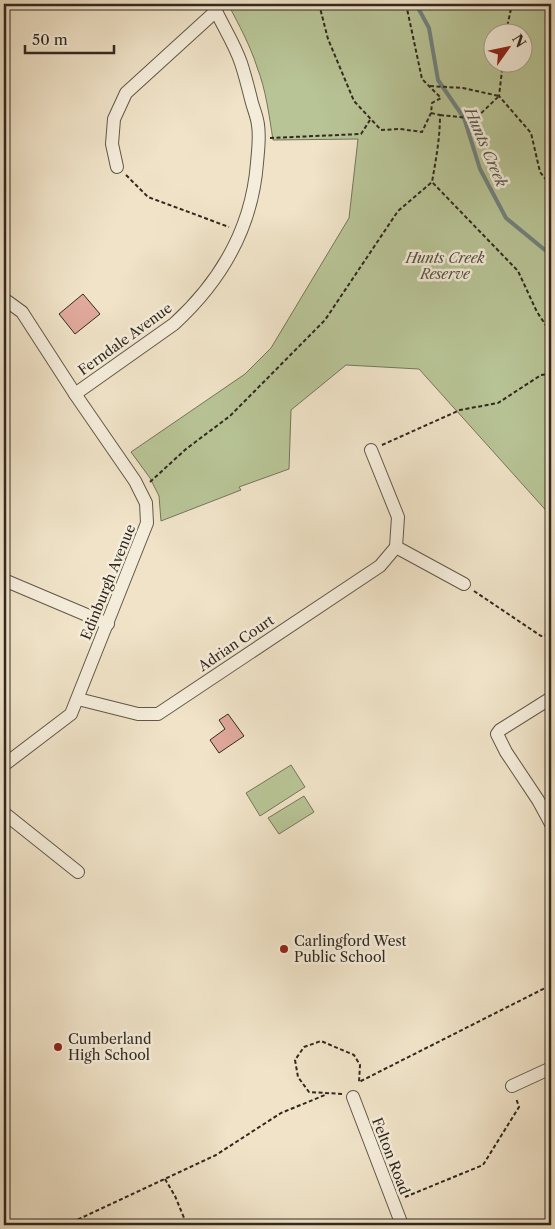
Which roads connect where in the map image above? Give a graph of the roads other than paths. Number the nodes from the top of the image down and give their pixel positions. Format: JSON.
{"nodes":[{"id":1,"x":214,"y":8,"type":"edge"},
{"id":2,"x":117,"y":167,"type":"road end"},
{"id":3,"x":4,"y":299,"type":"edge"},
{"id":4,"x":75,"y":394,"type":"junction"},
{"id":5,"x":371,"y":450,"type":"road end"},
{"id":6,"x":396,"y":548,"type":"junction"},
{"id":7,"x":4,"y":580,"type":"edge"},
{"id":8,"x":464,"y":584,"type":"road end"},
{"id":9,"x":108,"y":624,"type":"junction"},
{"id":10,"x":551,"y":698,"type":"edge"},
{"id":11,"x":78,"y":699,"type":"junction"},
{"id":12,"x":4,"y":765,"type":"edge"},
{"id":13,"x":6,"y":818,"type":"edge"},
{"id":14,"x":551,"y":824,"type":"edge"},
{"id":15,"x":78,"y":872,"type":"dead end"},
{"id":16,"x":551,"y":1068,"type":"edge"},
{"id":17,"x":512,"y":1086,"type":"road end"},
{"id":18,"x":353,"y":1097,"type":"road end"},
{"id":19,"x":402,"y":1225,"type":"edge"}],
"edges":[{"from":1,"to":2,"type":"street"},
{"from":1,"to":4,"type":"street","name":"Ferndale Avenue"},
{"from":3,"to":4,"type":"street","name":"Edinburgh Avenue"},
{"from":4,"to":9,"type":"street","name":"Edinburgh Avenue"},
{"from":5,"to":6,"type":"street"},
{"from":6,"to":8,"type":"street"},
{"from":6,"to":11,"type":"street","name":"Adrian Court"},
{"from":7,"to":9,"type":"street"},
{"from":9,"to":11,"type":"street","name":"Edinburgh Avenue"},
{"from":10,"to":14,"type":"street"},
{"from":11,"to":12,"type":"street","name":"Edinburgh Avenue"},
{"from":13,"to":15,"type":"street"},
{"from":16,"to":17,"type":"street"},
{"from":18,"to":19,"type":"street","name":"Felton Road"}]}
